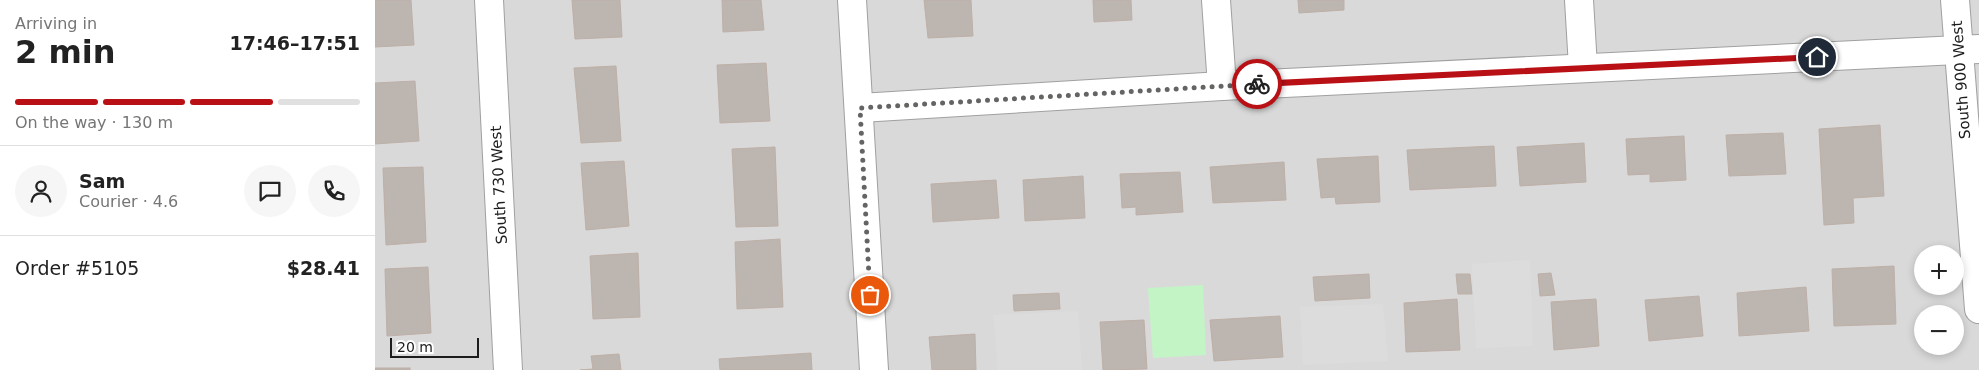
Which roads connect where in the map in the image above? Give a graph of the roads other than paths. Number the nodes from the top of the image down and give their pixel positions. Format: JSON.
{"nodes":[{"id":1,"x":489,"y":0,"type":"edge"},
{"id":2,"x":852,"y":0,"type":"edge"},
{"id":3,"x":1216,"y":0,"type":"edge"},
{"id":4,"x":1579,"y":0,"type":"edge"},
{"id":5,"x":1955,"y":0,"type":"edge"},
{"id":6,"x":1969,"y":50,"type":"edge"},
{"id":7,"x":1583,"y":68,"type":"junction"},
{"id":8,"x":1222,"y":86,"type":"junction"},
{"id":9,"x":860,"y":108,"type":"junction"},
{"id":10,"x":1979,"y":309,"type":"edge"},
{"id":11,"x":508,"y":370,"type":"edge"},
{"id":12,"x":875,"y":370,"type":"edge"}],
"edges":[{"from":1,"to":11,"type":"street","name":"South 730 West"},
{"from":2,"to":9,"type":"street"},
{"from":3,"to":8,"type":"street"},
{"from":4,"to":7,"type":"street"},
{"from":5,"to":6,"type":"street","name":"South 900 West"},
{"from":6,"to":7,"type":"street"},
{"from":6,"to":10,"type":"street","name":"South 900 West"},
{"from":7,"to":8,"type":"street"},
{"from":8,"to":9,"type":"street"},
{"from":9,"to":12,"type":"street"}]}
